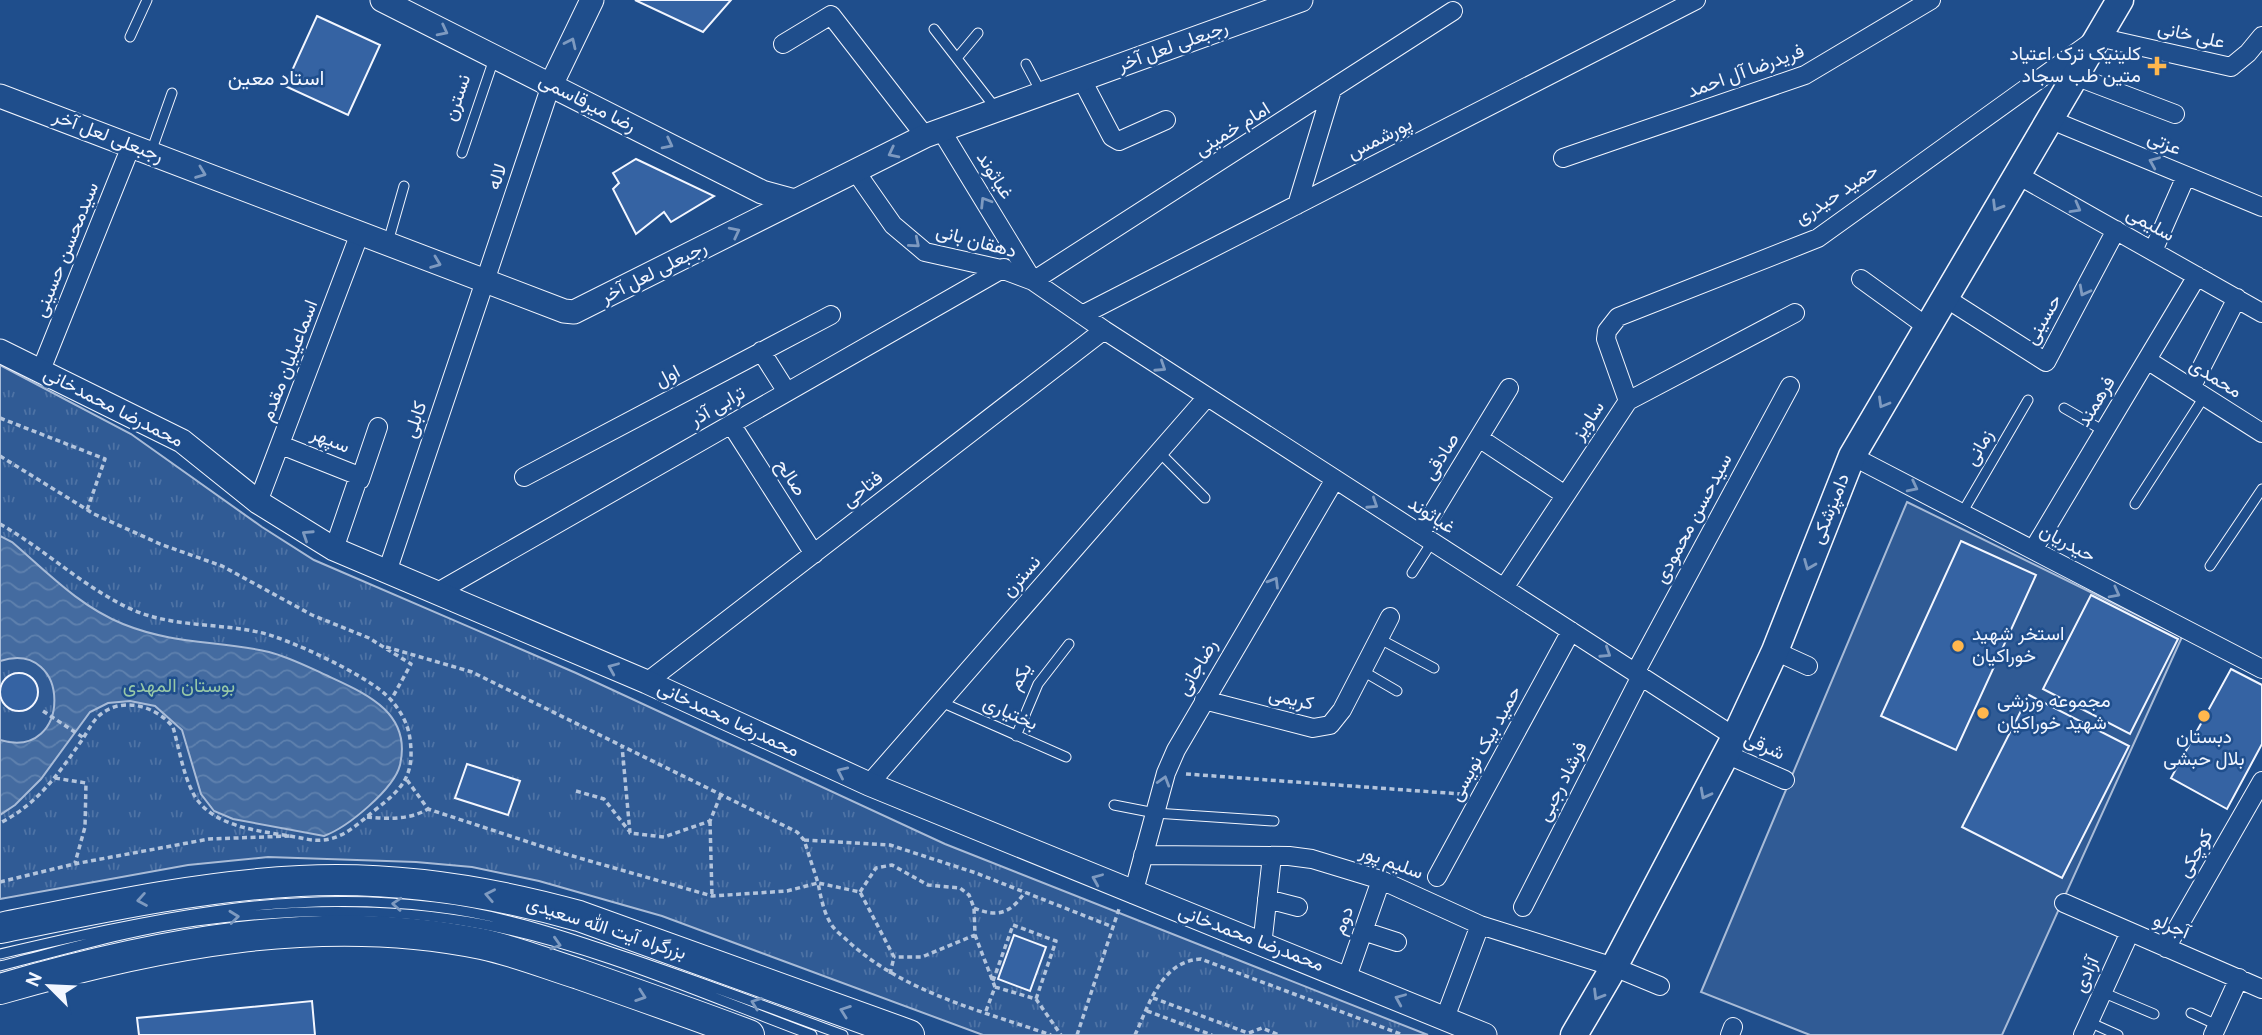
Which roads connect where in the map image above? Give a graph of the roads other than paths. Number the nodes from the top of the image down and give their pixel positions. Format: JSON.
{"nodes":[{"id":1,"x":147,"y":0,"type":"edge"},
{"id":2,"x":382,"y":0,"type":"edge"},
{"id":3,"x":592,"y":0,"type":"edge"},
{"id":4,"x":1301,"y":0,"type":"edge"},
{"id":5,"x":1696,"y":0,"type":"edge"},
{"id":6,"x":1931,"y":0,"type":"edge"},
{"id":7,"x":2098,"y":0,"type":"edge"},
{"id":8,"x":2120,"y":0,"type":"edge"},
{"id":9,"x":1454,"y":11,"type":"dead end"},
{"id":10,"x":934,"y":29,"type":"dead end"},
{"id":11,"x":978,"y":33,"type":"dead end"},
{"id":12,"x":2262,"y":36,"type":"edge"},
{"id":13,"x":130,"y":37,"type":"dead end"},
{"id":14,"x":2098,"y":37,"type":"junction"},
{"id":15,"x":783,"y":44,"type":"dead end"},
{"id":16,"x":2255,"y":56,"type":"edge"},
{"id":17,"x":494,"y":57,"type":"junction"},
{"id":18,"x":957,"y":58,"type":"junction"},
{"id":19,"x":1027,"y":64,"type":"dead end"},
{"id":20,"x":2075,"y":76,"type":"junction"},
{"id":21,"x":1082,"y":80,"type":"junction"},
{"id":22,"x":551,"y":85,"type":"junction"},
{"id":23,"x":172,"y":93,"type":"dead end"},
{"id":24,"x":1331,"y":93,"type":"junction"},
{"id":25,"x":1042,"y":94,"type":"junction"},
{"id":26,"x":0,"y":96,"type":"edge"},
{"id":27,"x":998,"y":111,"type":"junction"},
{"id":28,"x":2175,"y":114,"type":"dead end"},
{"id":29,"x":2049,"y":119,"type":"junction"},
{"id":30,"x":1166,"y":120,"type":"dead end"},
{"id":31,"x":933,"y":133,"type":"junction"},
{"id":32,"x":141,"y":150,"type":"junction"},
{"id":33,"x":462,"y":153,"type":"dead end"},
{"id":34,"x":1563,"y":158,"type":"dead end"},
{"id":35,"x":856,"y":172,"type":"junction"},
{"id":36,"x":2017,"y":174,"type":"junction"},
{"id":37,"x":2186,"y":176,"type":"junction"},
{"id":38,"x":404,"y":187,"type":"dead end"},
{"id":39,"x":795,"y":201,"type":"junction"},
{"id":40,"x":1297,"y":205,"type":"junction"},
{"id":41,"x":2262,"y":207,"type":"edge"},
{"id":42,"x":2116,"y":230,"type":"junction"},
{"id":43,"x":360,"y":233,"type":"junction"},
{"id":44,"x":387,"y":244,"type":"junction"},
{"id":45,"x":2153,"y":251,"type":"junction"},
{"id":46,"x":1021,"y":258,"type":"junction"},
{"id":47,"x":1001,"y":269,"type":"junction"},
{"id":48,"x":2197,"y":276,"type":"junction"},
{"id":49,"x":1861,"y":279,"type":"dead end"},
{"id":50,"x":485,"y":281,"type":"junction"},
{"id":51,"x":1033,"y":281,"type":"junction"},
{"id":52,"x":1944,"y":297,"type":"junction"},
{"id":53,"x":2236,"y":298,"type":"junction"},
{"id":54,"x":1795,"y":313,"type":"dead end"},
{"id":55,"x":2262,"y":313,"type":"edge"},
{"id":56,"x":831,"y":315,"type":"dead end"},
{"id":57,"x":1082,"y":315,"type":"junction"},
{"id":58,"x":1926,"y":326,"type":"junction"},
{"id":59,"x":1104,"y":330,"type":"junction"},
{"id":60,"x":0,"y":351,"type":"edge"},
{"id":61,"x":761,"y":352,"type":"junction"},
{"id":62,"x":2147,"y":360,"type":"junction"},
{"id":63,"x":41,"y":370,"type":"junction"},
{"id":64,"x":1790,"y":386,"type":"dead end"},
{"id":65,"x":1509,"y":388,"type":"dead end"},
{"id":66,"x":787,"y":392,"type":"junction"},
{"id":67,"x":2198,"y":392,"type":"junction"},
{"id":68,"x":1207,"y":397,"type":"junction"},
{"id":69,"x":2028,"y":400,"type":"dead end"},
{"id":70,"x":1628,"y":401,"type":"junction"},
{"id":71,"x":2064,"y":408,"type":"dead end"},
{"id":72,"x":731,"y":424,"type":"junction"},
{"id":73,"x":378,"y":427,"type":"dead end"},
{"id":74,"x":2104,"y":431,"type":"junction"},
{"id":75,"x":2262,"y":433,"type":"edge"},
{"id":76,"x":1479,"y":438,"type":"junction"},
{"id":77,"x":281,"y":445,"type":"junction"},
{"id":78,"x":1159,"y":452,"type":"junction"},
{"id":79,"x":1852,"y":456,"type":"junction"},
{"id":80,"x":524,"y":478,"type":"dead end"},
{"id":81,"x":1335,"y":479,"type":"junction"},
{"id":82,"x":360,"y":480,"type":"junction"},
{"id":83,"x":2262,"y":489,"type":"edge"},
{"id":84,"x":1565,"y":495,"type":"junction"},
{"id":85,"x":1205,"y":498,"type":"dead end"},
{"id":86,"x":258,"y":502,"type":"junction"},
{"id":87,"x":2135,"y":504,"type":"dead end"},
{"id":88,"x":1962,"y":513,"type":"junction"},
{"id":89,"x":1426,"y":538,"type":"junction"},
{"id":90,"x":334,"y":550,"type":"junction"},
{"id":91,"x":2032,"y":550,"type":"junction"},
{"id":92,"x":814,"y":554,"type":"junction"},
{"id":93,"x":2210,"y":566,"type":"dead end"},
{"id":94,"x":387,"y":572,"type":"junction"},
{"id":95,"x":1412,"y":573,"type":"dead end"},
{"id":96,"x":1504,"y":588,"type":"junction"},
{"id":97,"x":436,"y":593,"type":"junction"},
{"id":98,"x":1390,"y":617,"type":"dead end"},
{"id":99,"x":1571,"y":631,"type":"junction"},
{"id":100,"x":1378,"y":638,"type":"junction"},
{"id":101,"x":1069,"y":644,"type":"dead end"},
{"id":102,"x":1774,"y":651,"type":"junction"},
{"id":103,"x":1808,"y":667,"type":"dead end"},
{"id":104,"x":1434,"y":668,"type":"dead end"},
{"id":105,"x":2262,"y":669,"type":"edge"},
{"id":106,"x":1361,"y":670,"type":"junction"},
{"id":107,"x":1638,"y":674,"type":"junction"},
{"id":108,"x":647,"y":682,"type":"junction"},
{"id":109,"x":1397,"y":691,"type":"dead end"},
{"id":110,"x":1204,"y":700,"type":"junction"},
{"id":111,"x":941,"y":702,"type":"junction"},
{"id":112,"x":1016,"y":736,"type":"junction"},
{"id":113,"x":1730,"y":745,"type":"junction"},
{"id":114,"x":1066,"y":757,"type":"dead end"},
{"id":115,"x":1786,"y":779,"type":"dead end"},
{"id":116,"x":2262,"y":781,"type":"edge"},
{"id":117,"x":869,"y":785,"type":"junction"},
{"id":118,"x":1114,"y":805,"type":"dead end"},
{"id":119,"x":1155,"y":813,"type":"junction"},
{"id":120,"x":1274,"y":821,"type":"dead end"},
{"id":121,"x":1143,"y":855,"type":"junction"},
{"id":122,"x":1272,"y":856,"type":"junction"},
{"id":123,"x":1437,"y":877,"type":"dead end"},
{"id":124,"x":1381,"y":880,"type":"junction"},
{"id":125,"x":1129,"y":892,"type":"junction"},
{"id":126,"x":1267,"y":899,"type":"junction"},
{"id":127,"x":2064,"y":904,"type":"dead end"},
{"id":128,"x":1298,"y":907,"type":"dead end"},
{"id":129,"x":1523,"y":907,"type":"dead end"},
{"id":130,"x":1480,"y":925,"type":"junction"},
{"id":131,"x":0,"y":928,"type":"edge"},
{"id":132,"x":1363,"y":931,"type":"junction"},
{"id":133,"x":2130,"y":932,"type":"junction"},
{"id":134,"x":1263,"y":937,"type":"dead end"},
{"id":135,"x":1397,"y":943,"type":"dead end"},
{"id":136,"x":2166,"y":948,"type":"junction"},
{"id":137,"x":0,"y":954,"type":"edge"},
{"id":138,"x":0,"y":967,"type":"edge"},
{"id":139,"x":1615,"y":967,"type":"junction"},
{"id":140,"x":1347,"y":977,"type":"junction"},
{"id":141,"x":2239,"y":978,"type":"junction"},
{"id":142,"x":1660,"y":986,"type":"dead end"},
{"id":143,"x":0,"y":989,"type":"edge"},
{"id":144,"x":2262,"y":989,"type":"edge"},
{"id":145,"x":2102,"y":992,"type":"junction"},
{"id":146,"x":2191,"y":1013,"type":"dead end"},
{"id":147,"x":2154,"y":1014,"type":"dead end"},
{"id":148,"x":1445,"y":1018,"type":"junction"},
{"id":149,"x":2086,"y":1029,"type":"edge"},
{"id":150,"x":2215,"y":1030,"type":"edge"},
{"id":151,"x":749,"y":1035,"type":"edge"},
{"id":152,"x":812,"y":1035,"type":"edge"},
{"id":153,"x":844,"y":1035,"type":"edge"},
{"id":154,"x":909,"y":1035,"type":"edge"},
{"id":155,"x":1485,"y":1035,"type":"edge"},
{"id":156,"x":1574,"y":1035,"type":"edge"},
{"id":157,"x":2118,"y":1035,"type":"edge"}],
"edges":[{"from":1,"to":13,"type":"lane"},
{"from":2,"to":17,"type":"street","name":"رضا میرقاسمی","one_way":true},
{"from":22,"to":3,"type":"street","one_way":true},
{"from":4,"to":21,"type":"street","name":"رجبعلی لعل آخر"},
{"from":5,"to":40,"type":"street","name":"پورشمس"},
{"from":6,"to":34,"type":"street","name":"فریدرضا آل احمد"},
{"from":7,"to":14,"type":"main road"},
{"from":8,"to":14,"type":"main road","name":"دامپزشکی"},
{"from":9,"to":24,"type":"street","name":"امام خمینی"},
{"from":10,"to":18,"type":"lane"},
{"from":11,"to":18,"type":"lane"},
{"from":12,"to":16,"type":"street","name":"علی خانی"},
{"from":14,"to":16,"type":"street","name":"علی خانی"},
{"from":14,"to":20,"type":"main road","name":"دامپزشکی"},
{"from":14,"to":70,"type":"street","name":"حمید حیدری"},
{"from":15,"to":31,"type":"street","name":"غیاثوند"},
{"from":17,"to":22,"type":"street","name":"رضا میرقاسمی"},
{"from":17,"to":33,"type":"lane","name":"نسترن"},
{"from":18,"to":27,"type":"lane"},
{"from":19,"to":25,"type":"lane"},
{"from":20,"to":28,"type":"street"},
{"from":20,"to":29,"type":"main road","name":"دامپزشکی"},
{"from":21,"to":25,"type":"street","name":"رجبعلی لعل آخر"},
{"from":21,"to":30,"type":"street"},
{"from":22,"to":39,"type":"street","name":"رضا میرقاسمی","one_way":true},
{"from":22,"to":50,"type":"street","name":"لاله"},
{"from":23,"to":32,"type":"lane"},
{"from":24,"to":40,"type":"street"},
{"from":24,"to":51,"type":"street","name":"امام خمینی"},
{"from":25,"to":27,"type":"street","name":"رجبعلی لعل آخر"},
{"from":26,"to":32,"type":"street","name":"رجبعلی لعل آخر"},
{"from":27,"to":31,"type":"street","name":"رجبعلی لعل آخر"},
{"from":29,"to":36,"type":"main road","name":"دامپزشکی"},
{"from":37,"to":29,"type":"street","name":"عزتی","one_way":true},
{"from":31,"to":35,"type":"street","name":"رجبعلی لعل آخر","one_way":true},
{"from":46,"to":31,"type":"street","name":"غیاثوند","one_way":true},
{"from":32,"to":43,"type":"street","name":"رجبعلی لعل آخر","one_way":true},
{"from":32,"to":63,"type":"street","name":"سیدمحسن حسینی"},
{"from":35,"to":39,"type":"street","name":"رجبعلی لعل آخر"},
{"from":35,"to":47,"type":"street","name":"دهقان بانی","one_way":true},
{"from":36,"to":42,"type":"street","name":"سلیمی","one_way":true},
{"from":36,"to":52,"type":"main road","name":"دامپزشکی","one_way":true},
{"from":37,"to":41,"type":"street","name":"عزتی"},
{"from":37,"to":45,"type":"street"},
{"from":38,"to":44,"type":"lane"},
{"from":50,"to":39,"type":"street","name":"رجبعلی لعل آخر","one_way":true},
{"from":40,"to":57,"type":"street","name":"پورشمس"},
{"from":42,"to":45,"type":"street","name":"سلیمی"},
{"from":42,"to":52,"type":"street","name":"حسینی","one_way":true},
{"from":43,"to":44,"type":"street","name":"رجبعلی لعل آخر"},
{"from":43,"to":77,"type":"street","name":"اسماعیلیان مقدم"},
{"from":44,"to":50,"type":"street","name":"رجبعلی لعل آخر","one_way":true},
{"from":45,"to":48,"type":"street","name":"سلیمی"},
{"from":46,"to":47,"type":"street","name":"ترابی آذر"},
{"from":46,"to":51,"type":"street","name":"غیاثوند"},
{"from":47,"to":51,"type":"street","name":"دهقان بانی"},
{"from":47,"to":66,"type":"street","name":"ترابی آذر"},
{"from":48,"to":53,"type":"street","name":"سلیمی"},
{"from":48,"to":62,"type":"street","name":"فرهمند"},
{"from":49,"to":58,"type":"street"},
{"from":50,"to":94,"type":"street","name":"کابلی"},
{"from":51,"to":57,"type":"street","name":"دهقان بانی"},
{"from":52,"to":58,"type":"main road","name":"دامپزشکی"},
{"from":53,"to":55,"type":"street","name":"سلیمی"},
{"from":53,"to":67,"type":"street"},
{"from":54,"to":70,"type":"street","name":"ساویز"},
{"from":56,"to":61,"type":"street","name":"اول"},
{"from":57,"to":59,"type":"street","name":"دهقان بانی"},
{"from":58,"to":79,"type":"main road","name":"دامپزشکی","one_way":true},
{"from":59,"to":68,"type":"street","name":"غیاثوند","one_way":true},
{"from":59,"to":92,"type":"street","name":"فتاحی"},
{"from":60,"to":63,"type":"street","name":"محمدرضا محمدخانی"},
{"from":61,"to":66,"type":"street"},
{"from":61,"to":80,"type":"street","name":"اول"},
{"from":62,"to":67,"type":"street","name":"محمدی"},
{"from":62,"to":74,"type":"street","name":"فرهمند"},
{"from":63,"to":86,"type":"street","name":"محمدرضا محمدخانی"},
{"from":64,"to":107,"type":"street","name":"سیدحسن محمودی"},
{"from":65,"to":76,"type":"street","name":"صادقی"},
{"from":66,"to":72,"type":"street","name":"ترابی آذر"},
{"from":67,"to":75,"type":"street","name":"محمدی"},
{"from":67,"to":87,"type":"lane"},
{"from":68,"to":78,"type":"street","name":"نسترن"},
{"from":68,"to":81,"type":"street","name":"غیاثوند"},
{"from":69,"to":88,"type":"lane","name":"زمانی"},
{"from":70,"to":84,"type":"street","name":"ساویز"},
{"from":71,"to":74,"type":"lane"},
{"from":72,"to":92,"type":"street","name":"صالح"},
{"from":72,"to":97,"type":"street","name":"ترابی آذر"},
{"from":73,"to":82,"type":"street","name":"سپهر"},
{"from":74,"to":91,"type":"street","name":"فرهمند"},
{"from":76,"to":84,"type":"street","name":"صادقی"},
{"from":76,"to":89,"type":"street","name":"صادقی"},
{"from":77,"to":82,"type":"street","name":"سپهر"},
{"from":77,"to":86,"type":"street","name":"اسماعیلیان مقدم"},
{"from":78,"to":85,"type":"lane"},
{"from":78,"to":111,"type":"street","name":"نسترن"},
{"from":79,"to":88,"type":"street","name":"حیدریان","one_way":true},
{"from":79,"to":102,"type":"main road","name":"دامپزشکی","one_way":true},
{"from":81,"to":89,"type":"street","name":"غیاثوند","one_way":true},
{"from":110,"to":81,"type":"street","name":"رضاجانی","one_way":true},
{"from":82,"to":90,"type":"street","name":"سپهر"},
{"from":83,"to":93,"type":"lane"},
{"from":84,"to":96,"type":"street","name":"ساویز"},
{"from":90,"to":86,"type":"street","name":"محمدرضا محمدخانی","one_way":true},
{"from":88,"to":91,"type":"street","name":"حیدریان"},
{"from":89,"to":95,"type":"lane"},
{"from":89,"to":96,"type":"street","name":"غیاثوند"},
{"from":90,"to":94,"type":"street","name":"محمدرضا محمدخانی"},
{"from":91,"to":105,"type":"street","name":"حیدریان","one_way":true},
{"from":92,"to":108,"type":"street","name":"فتاحی"},
{"from":94,"to":97,"type":"street","name":"محمدرضا محمدخانی"},
{"from":96,"to":99,"type":"street","name":"غیاثوند"},
{"from":108,"to":97,"type":"street","name":"محمدرضا محمدخانی","one_way":true},
{"from":98,"to":100,"type":"street","name":"کریمی"},
{"from":99,"to":107,"type":"street","name":"غیاثوند","one_way":true},
{"from":99,"to":123,"type":"street","name":"حمید بیک نویسی"},
{"from":100,"to":104,"type":"lane"},
{"from":100,"to":106,"type":"street","name":"کریمی"},
{"from":101,"to":112,"type":"lane","name":"یکم"},
{"from":102,"to":103,"type":"street"},
{"from":102,"to":113,"type":"main road","name":"دامپزشکی"},
{"from":106,"to":109,"type":"lane"},
{"from":106,"to":110,"type":"street","name":"کریمی"},
{"from":107,"to":113,"type":"street","name":"غیاثوند"},
{"from":107,"to":129,"type":"street","name":"فرشاد رجبی"},
{"from":117,"to":108,"type":"street","name":"محمدرضا محمدخانی","one_way":true},
{"from":119,"to":110,"type":"street","name":"رضاجانی","one_way":true},
{"from":111,"to":112,"type":"lane","name":"بختیاری"},
{"from":111,"to":117,"type":"street","name":"نسترن"},
{"from":112,"to":114,"type":"lane","name":"بختیاری"},
{"from":113,"to":115,"type":"street","name":"شرقی"},
{"from":113,"to":139,"type":"main road","name":"دامپزشکی","one_way":true},
{"from":116,"to":136,"type":"street","name":"کوچکی"},
{"from":125,"to":117,"type":"street","name":"محمدرضا محمدخانی","one_way":true},
{"from":118,"to":119,"type":"lane"},
{"from":119,"to":120,"type":"lane"},
{"from":119,"to":121,"type":"street","name":"رضاجانی"},
{"from":121,"to":122,"type":"street","name":"سلیم پور"},
{"from":121,"to":125,"type":"street","name":"رضاجانی"},
{"from":122,"to":124,"type":"street","name":"سلیم پور"},
{"from":122,"to":126,"type":"street"},
{"from":124,"to":130,"type":"street","name":"سلیم پور"},
{"from":124,"to":132,"type":"street","name":"دوم"},
{"from":125,"to":140,"type":"street","name":"محمدرضا محمدخانی"},
{"from":126,"to":128,"type":"street"},
{"from":126,"to":134,"type":"street"},
{"from":127,"to":133,"type":"street","name":"آجرلو"},
{"from":130,"to":139,"type":"street","name":"سلیم پور"},
{"from":130,"to":148,"type":"street"},
{"from":154,"to":131,"type":"highway","name":"بزرگراه آیت الله سعیدی","one_way":true},
{"from":132,"to":135,"type":"street"},
{"from":132,"to":140,"type":"street","name":"دوم"},
{"from":133,"to":136,"type":"street","name":"آجرلو"},
{"from":133,"to":145,"type":"street","name":"آزادی"},
{"from":136,"to":141,"type":"street","name":"آجرلو"},
{"from":153,"to":137,"type":"lane","one_way":true},
{"from":138,"to":152,"type":"lane","one_way":true},
{"from":139,"to":142,"type":"street","name":"سلیم پور"},
{"from":139,"to":156,"type":"main road","name":"دامپزشکی","one_way":true},
{"from":148,"to":140,"type":"street","name":"محمدرضا محمدخانی","one_way":true},
{"from":141,"to":144,"type":"street","name":"آجرلو"},
{"from":141,"to":150,"type":"street"},
{"from":143,"to":151,"type":"highway","one_way":true},
{"from":145,"to":147,"type":"lane"},
{"from":145,"to":149,"type":"street","name":"آزادی"},
{"from":146,"to":150,"type":"lane"},
{"from":148,"to":155,"type":"street","name":"محمدرضا محمدخانی"},
{"from":149,"to":157,"type":"lane"}]}
